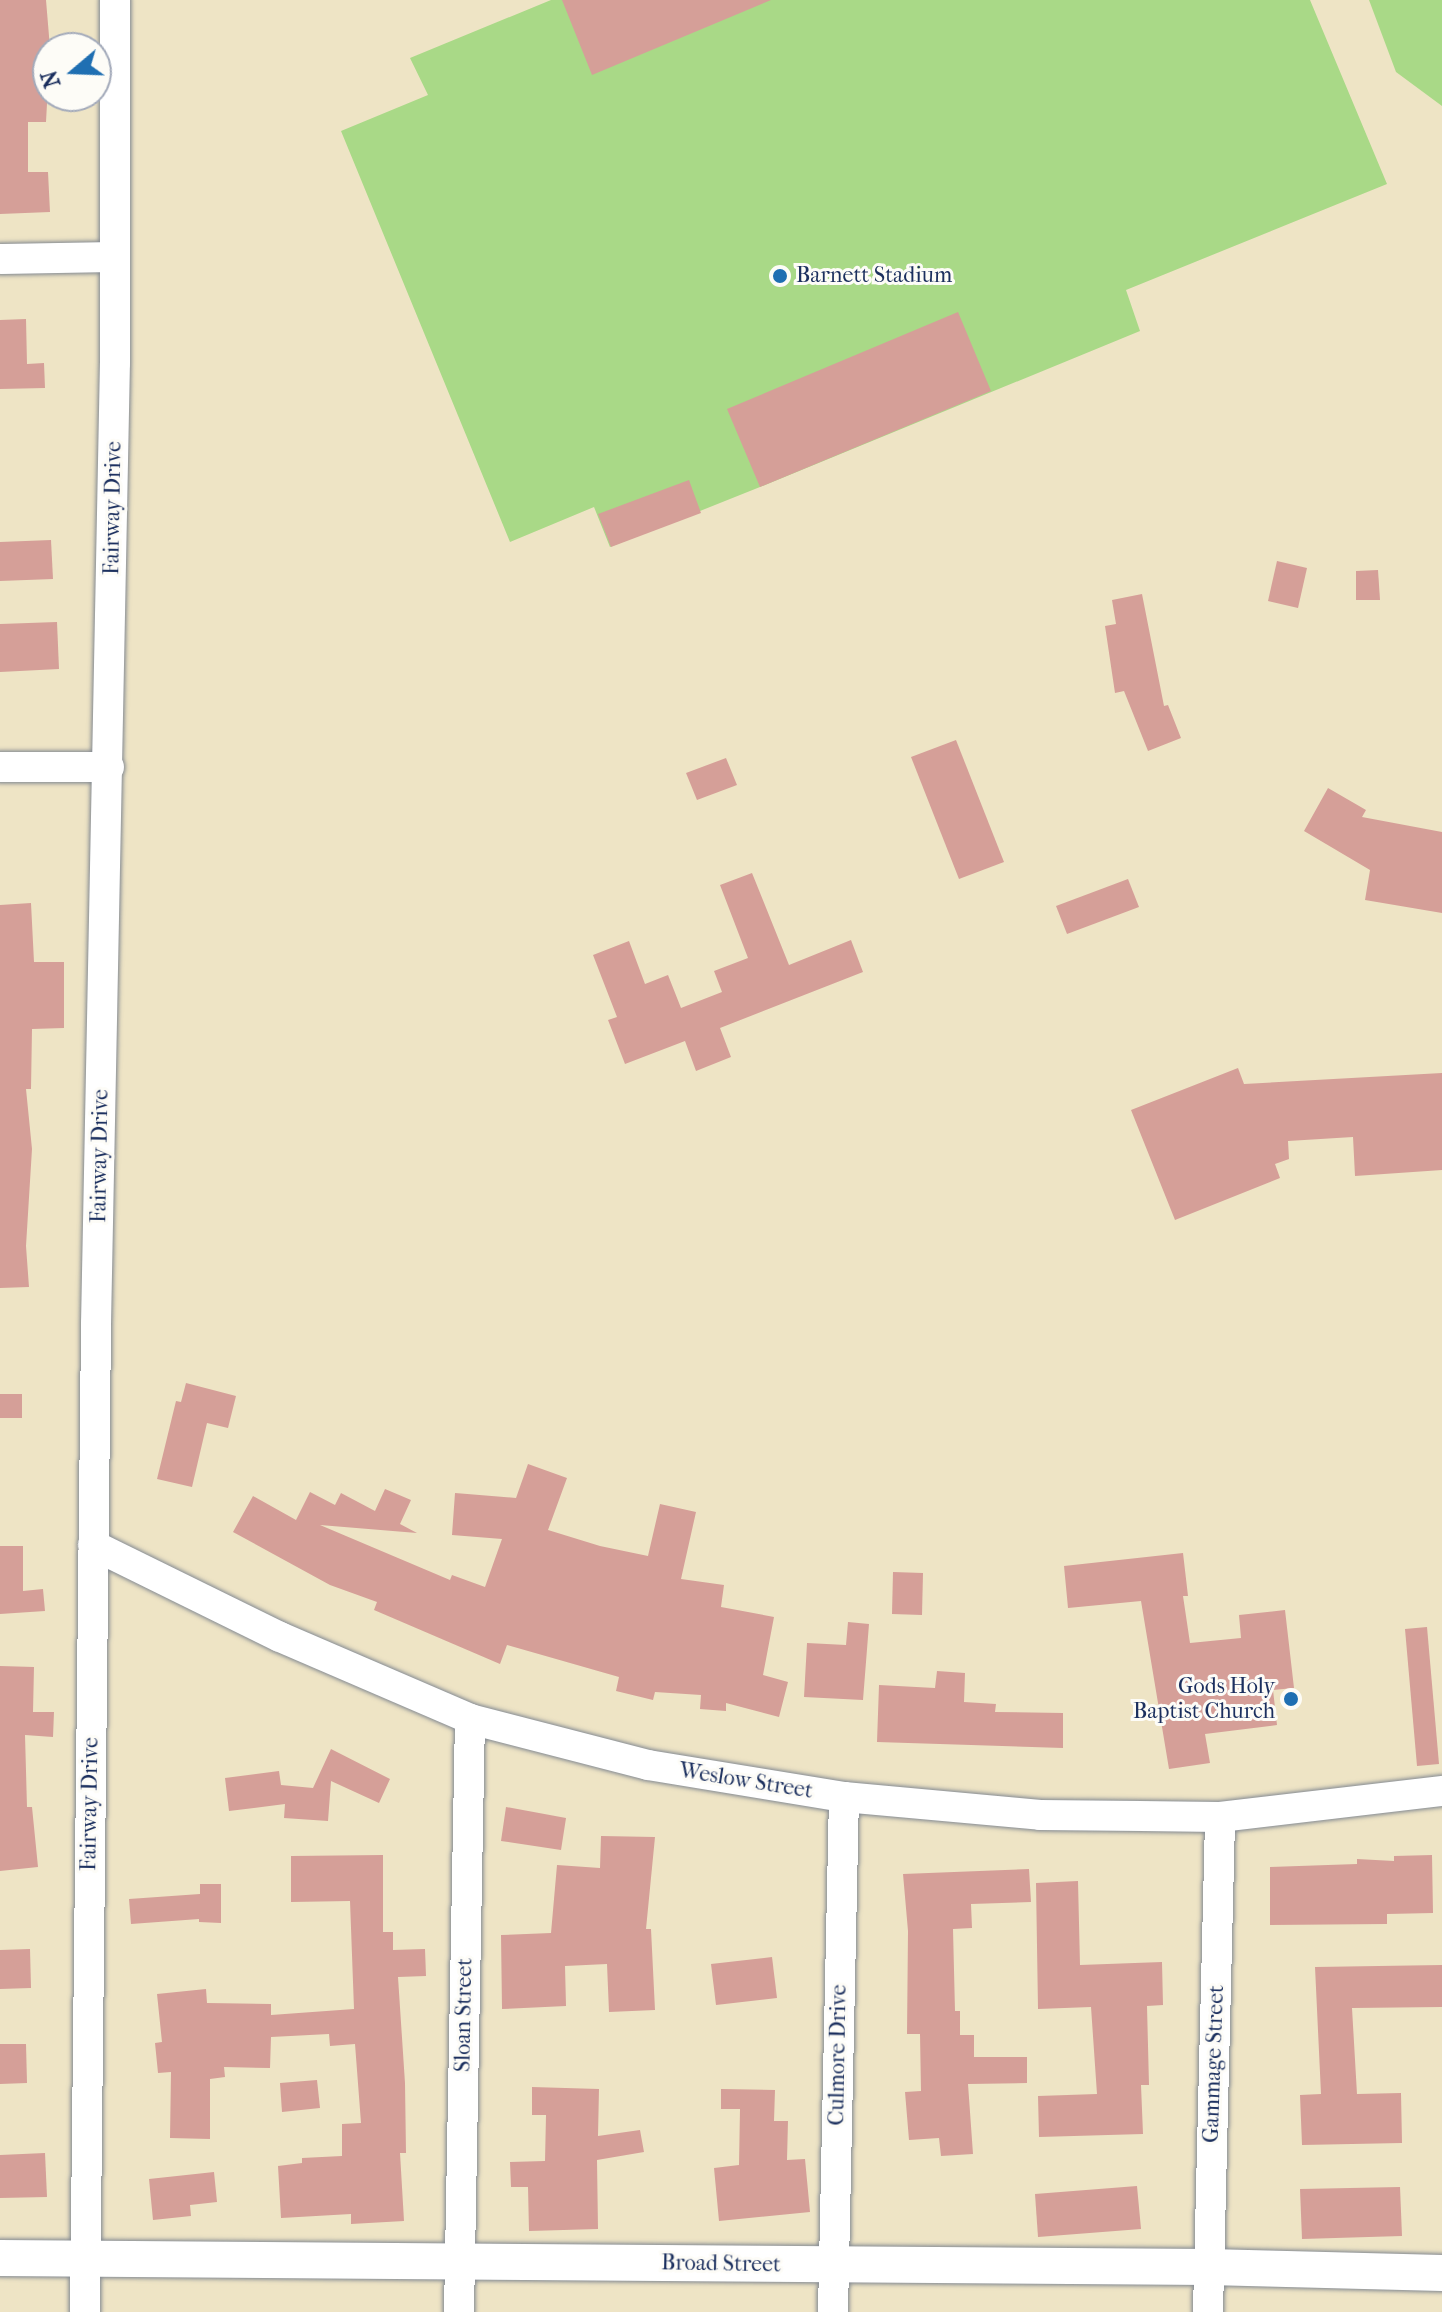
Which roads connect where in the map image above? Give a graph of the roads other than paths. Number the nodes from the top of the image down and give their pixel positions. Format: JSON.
{"nodes":[{"id":1,"x":115,"y":0,"type":"edge"},
{"id":2,"x":113,"y":257,"type":"junction"},
{"id":3,"x":0,"y":259,"type":"edge"},
{"id":4,"x":0,"y":767,"type":"edge"},
{"id":5,"x":109,"y":767,"type":"junction"},
{"id":6,"x":93,"y":1545,"type":"junction"},
{"id":7,"x":470,"y":1719,"type":"junction"},
{"id":8,"x":1442,"y":1791,"type":"edge"},
{"id":9,"x":844,"y":1797,"type":"junction"},
{"id":10,"x":1220,"y":1817,"type":"junction"},
{"id":11,"x":0,"y":2258,"type":"edge"},
{"id":12,"x":86,"y":2258,"type":"junction"},
{"id":13,"x":459,"y":2262,"type":"junction"},
{"id":14,"x":833,"y":2265,"type":"junction"},
{"id":15,"x":1209,"y":2267,"type":"junction"},
{"id":16,"x":1442,"y":2273,"type":"edge"},
{"id":17,"x":85,"y":2312,"type":"edge"},
{"id":18,"x":459,"y":2312,"type":"edge"},
{"id":19,"x":833,"y":2312,"type":"edge"},
{"id":20,"x":1208,"y":2312,"type":"edge"}],
"edges":[{"from":1,"to":2,"type":"street","name":"Fairway Drive"},
{"from":2,"to":3,"type":"street"},
{"from":2,"to":5,"type":"street","name":"Fairway Drive"},
{"from":4,"to":5,"type":"street"},
{"from":5,"to":6,"type":"street","name":"Fairway Drive"},
{"from":6,"to":7,"type":"street","name":"Weslow Street"},
{"from":6,"to":12,"type":"street","name":"Fairway Drive"},
{"from":7,"to":9,"type":"street","name":"Weslow Street"},
{"from":7,"to":13,"type":"street","name":"Sloan Street"},
{"from":8,"to":10,"type":"street","name":"Weslow Street"},
{"from":9,"to":10,"type":"street","name":"Weslow Street"},
{"from":9,"to":14,"type":"street","name":"Culmore Drive"},
{"from":10,"to":15,"type":"street","name":"Gammage Street"},
{"from":11,"to":12,"type":"street","name":"Broad Street"},
{"from":12,"to":13,"type":"street","name":"Broad Street"},
{"from":12,"to":17,"type":"street","name":"Fairway Drive"},
{"from":13,"to":14,"type":"street","name":"Broad Street"},
{"from":13,"to":18,"type":"street","name":"Sloan Street"},
{"from":14,"to":15,"type":"street","name":"Broad Street"},
{"from":14,"to":19,"type":"street","name":"Culmore Drive"},
{"from":15,"to":16,"type":"street","name":"Broad Street"},
{"from":15,"to":20,"type":"street","name":"Gammage Street"}]}
